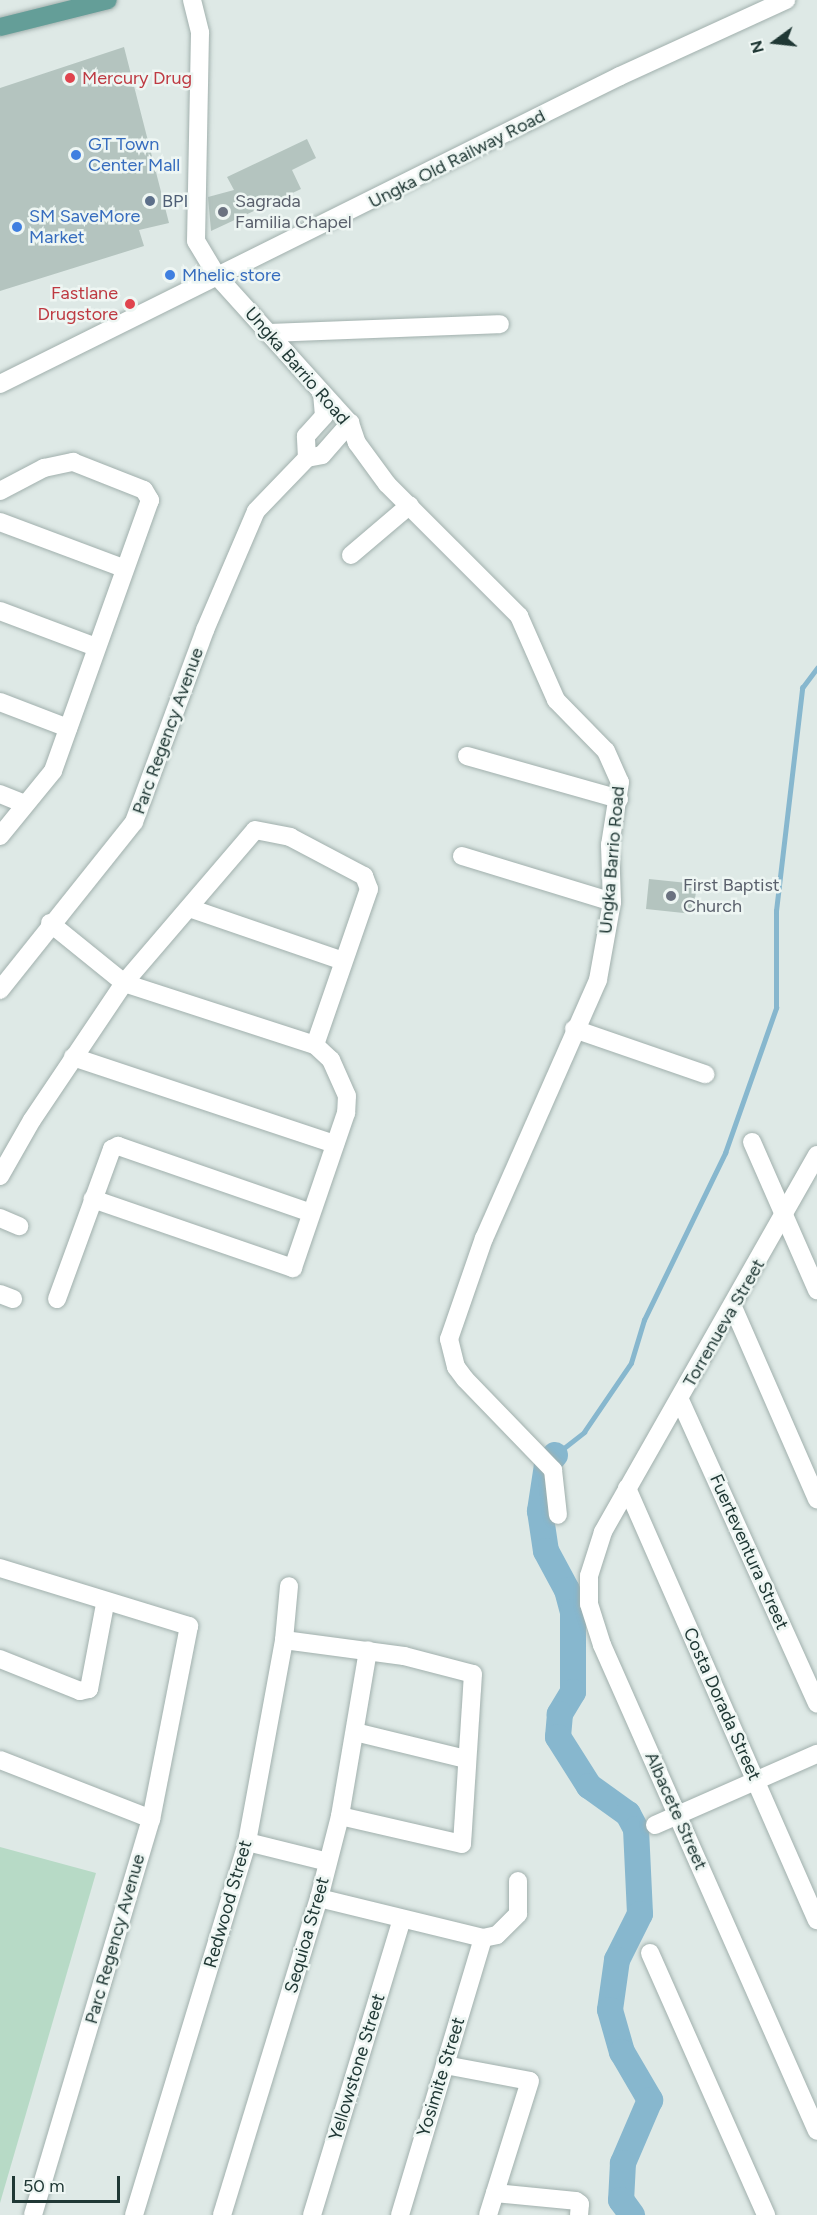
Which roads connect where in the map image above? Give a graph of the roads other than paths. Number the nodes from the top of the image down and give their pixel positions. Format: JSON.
{"nodes":[{"id":1,"x":66,"y":0,"type":"edge"},
{"id":2,"x":108,"y":0,"type":"edge"},
{"id":3,"x":192,"y":0,"type":"edge"},
{"id":4,"x":786,"y":0,"type":"edge"},
{"id":5,"x":46,"y":12,"type":"junction"},
{"id":6,"x":0,"y":27,"type":"edge"},
{"id":7,"x":217,"y":276,"type":"junction"},
{"id":8,"x":500,"y":324,"type":"dead end"},
{"id":9,"x":269,"y":333,"type":"junction"},
{"id":10,"x":0,"y":384,"type":"edge"},
{"id":11,"x":322,"y":393,"type":"junction"},
{"id":12,"x":350,"y":423,"type":"junction"},
{"id":13,"x":307,"y":458,"type":"junction"},
{"id":14,"x":0,"y":491,"type":"edge"},
{"id":15,"x":410,"y":505,"type":"junction"},
{"id":16,"x":0,"y":522,"type":"edge"},
{"id":17,"x":351,"y":555,"type":"dead end"},
{"id":18,"x":123,"y":568,"type":"junction"},
{"id":19,"x":0,"y":611,"type":"edge"},
{"id":20,"x":96,"y":647,"type":"junction"},
{"id":21,"x":0,"y":702,"type":"edge"},
{"id":22,"x":68,"y":728,"type":"junction"},
{"id":23,"x":467,"y":756,"type":"dead end"},
{"id":24,"x":0,"y":794,"type":"edge"},
{"id":25,"x":619,"y":799,"type":"junction"},
{"id":26,"x":25,"y":804,"type":"junction"},
{"id":27,"x":0,"y":836,"type":"edge"},
{"id":28,"x":462,"y":856,"type":"dead end"},
{"id":29,"x":612,"y":903,"type":"junction"},
{"id":30,"x":192,"y":909,"type":"junction"},
{"id":31,"x":50,"y":923,"type":"junction"},
{"id":32,"x":343,"y":961,"type":"junction"},
{"id":33,"x":124,"y":983,"type":"junction"},
{"id":34,"x":0,"y":990,"type":"edge"},
{"id":35,"x":574,"y":1029,"type":"junction"},
{"id":36,"x":315,"y":1045,"type":"junction"},
{"id":37,"x":73,"y":1057,"type":"junction"},
{"id":38,"x":705,"y":1074,"type":"dead end"},
{"id":39,"x":752,"y":1142,"type":"dead end"},
{"id":40,"x":335,"y":1144,"type":"junction"},
{"id":41,"x":817,"y":1155,"type":"edge"},
{"id":42,"x":0,"y":1176,"type":"edge"},
{"id":43,"x":93,"y":1199,"type":"junction"},
{"id":44,"x":310,"y":1213,"type":"junction"},
{"id":45,"x":785,"y":1216,"type":"junction"},
{"id":46,"x":0,"y":1218,"type":"edge"},
{"id":47,"x":19,"y":1226,"type":"dead end"},
{"id":48,"x":817,"y":1290,"type":"edge"},
{"id":49,"x":57,"y":1299,"type":"dead end"},
{"id":50,"x":733,"y":1307,"type":"junction"},
{"id":51,"x":680,"y":1400,"type":"junction"},
{"id":52,"x":627,"y":1488,"type":"junction"},
{"id":53,"x":817,"y":1499,"type":"edge"},
{"id":54,"x":558,"y":1515,"type":"dead end"},
{"id":55,"x":0,"y":1568,"type":"edge"},
{"id":56,"x":289,"y":1586,"type":"dead end"},
{"id":57,"x":105,"y":1604,"type":"junction"},
{"id":58,"x":284,"y":1640,"type":"junction"},
{"id":59,"x":369,"y":1650,"type":"junction"},
{"id":60,"x":0,"y":1659,"type":"edge"},
{"id":61,"x":817,"y":1704,"type":"edge"},
{"id":62,"x":355,"y":1732,"type":"junction"},
{"id":63,"x":817,"y":1754,"type":"edge"},
{"id":64,"x":466,"y":1759,"type":"junction"},
{"id":65,"x":0,"y":1760,"type":"edge"},
{"id":66,"x":756,"y":1781,"type":"junction"},
{"id":67,"x":340,"y":1816,"type":"junction"},
{"id":68,"x":678,"y":1816,"type":"junction"},
{"id":69,"x":151,"y":1819,"type":"junction"},
{"id":70,"x":655,"y":1826,"type":"dead end"},
{"id":71,"x":247,"y":1842,"type":"junction"},
{"id":72,"x":328,"y":1862,"type":"junction"},
{"id":73,"x":518,"y":1881,"type":"dead end"},
{"id":74,"x":319,"y":1898,"type":"junction"},
{"id":75,"x":402,"y":1918,"type":"junction"},
{"id":76,"x":817,"y":1920,"type":"edge"},
{"id":77,"x":483,"y":1938,"type":"junction"},
{"id":78,"x":650,"y":1953,"type":"dead end"},
{"id":79,"x":445,"y":2065,"type":"junction"},
{"id":80,"x":817,"y":2131,"type":"edge"},
{"id":81,"x":495,"y":2193,"type":"junction"},
{"id":82,"x":33,"y":2215,"type":"edge"},
{"id":83,"x":134,"y":2215,"type":"edge"},
{"id":84,"x":222,"y":2215,"type":"edge"},
{"id":85,"x":312,"y":2215,"type":"edge"},
{"id":86,"x":400,"y":2215,"type":"edge"},
{"id":87,"x":488,"y":2215,"type":"edge"},
{"id":88,"x":579,"y":2215,"type":"edge"},
{"id":89,"x":766,"y":2215,"type":"edge"}],
"edges":[{"from":1,"to":5,"type":"main road"},
{"from":2,"to":5,"type":"main road"},
{"from":3,"to":7,"type":"street","name":"Ungka Barrio Road"},
{"from":4,"to":7,"type":"street","name":"Ungka Old Railway Road"},
{"from":5,"to":6,"type":"main road"},
{"from":7,"to":9,"type":"street","name":"Ungka Barrio Road"},
{"from":7,"to":10,"type":"street","name":"Ungka Old Railway Road"},
{"from":8,"to":9,"type":"street"},
{"from":9,"to":11,"type":"street","name":"Ungka Barrio Road"},
{"from":11,"to":12,"type":"street","name":"Ungka Barrio Road"},
{"from":11,"to":13,"type":"street"},
{"from":12,"to":13,"type":"street","name":"Parc Regency Avenue"},
{"from":12,"to":15,"type":"street","name":"Ungka Barrio Road"},
{"from":13,"to":31,"type":"street","name":"Parc Regency Avenue"},
{"from":14,"to":18,"type":"street"},
{"from":15,"to":17,"type":"street"},
{"from":15,"to":25,"type":"street","name":"Ungka Barrio Road"},
{"from":16,"to":18,"type":"street"},
{"from":18,"to":20,"type":"street"},
{"from":19,"to":20,"type":"street"},
{"from":20,"to":22,"type":"street"},
{"from":21,"to":22,"type":"street"},
{"from":22,"to":26,"type":"street"},
{"from":23,"to":25,"type":"street"},
{"from":24,"to":26,"type":"street"},
{"from":25,"to":29,"type":"street","name":"Ungka Barrio Road"},
{"from":26,"to":27,"type":"street"},
{"from":28,"to":29,"type":"street"},
{"from":29,"to":35,"type":"street","name":"Ungka Barrio Road"},
{"from":30,"to":32,"type":"street"},
{"from":30,"to":32,"type":"street"},
{"from":30,"to":33,"type":"street"},
{"from":31,"to":33,"type":"street"},
{"from":31,"to":34,"type":"street","name":"Parc Regency Avenue"},
{"from":32,"to":36,"type":"street"},
{"from":33,"to":36,"type":"street"},
{"from":33,"to":37,"type":"street"},
{"from":35,"to":38,"type":"street"},
{"from":35,"to":54,"type":"street","name":"Ungka Barrio Road"},
{"from":36,"to":40,"type":"street"},
{"from":37,"to":40,"type":"street"},
{"from":37,"to":42,"type":"street"},
{"from":39,"to":45,"type":"street"},
{"from":40,"to":44,"type":"street"},
{"from":41,"to":45,"type":"street","name":"Torrenueva Street"},
{"from":43,"to":44,"type":"street"},
{"from":43,"to":44,"type":"street"},
{"from":43,"to":49,"type":"street"},
{"from":45,"to":48,"type":"street"},
{"from":45,"to":50,"type":"street","name":"Torrenueva Street"},
{"from":46,"to":47,"type":"street"},
{"from":50,"to":51,"type":"street","name":"Torrenueva Street"},
{"from":50,"to":53,"type":"street"},
{"from":51,"to":52,"type":"street","name":"Torrenueva Street"},
{"from":51,"to":61,"type":"street","name":"Fuerteventura Street"},
{"from":52,"to":66,"type":"street","name":"Costa Dorada Street"},
{"from":52,"to":68,"type":"street","name":"Albacete Street"},
{"from":55,"to":57,"type":"street"},
{"from":56,"to":58,"type":"street","name":"Redwood Street"},
{"from":57,"to":60,"type":"street"},
{"from":57,"to":69,"type":"street","name":"Parc Regency Avenue"},
{"from":58,"to":59,"type":"street"},
{"from":58,"to":71,"type":"street","name":"Redwood Street"},
{"from":59,"to":62,"type":"street","name":"Sequioa Street"},
{"from":59,"to":64,"type":"street"},
{"from":62,"to":64,"type":"street"},
{"from":62,"to":67,"type":"street","name":"Sequioa Street"},
{"from":63,"to":66,"type":"street"},
{"from":64,"to":67,"type":"street"},
{"from":65,"to":69,"type":"street"},
{"from":66,"to":68,"type":"street"},
{"from":66,"to":76,"type":"street","name":"Costa Dorada Street"},
{"from":67,"to":72,"type":"street","name":"Sequioa Street"},
{"from":68,"to":70,"type":"street"},
{"from":68,"to":80,"type":"street","name":"Albacete Street"},
{"from":69,"to":82,"type":"street","name":"Parc Regency Avenue"},
{"from":71,"to":72,"type":"street"},
{"from":71,"to":83,"type":"street","name":"Redwood Street"},
{"from":72,"to":74,"type":"street","name":"Sequioa Street"},
{"from":73,"to":77,"type":"street"},
{"from":74,"to":75,"type":"street"},
{"from":74,"to":84,"type":"street","name":"Sequioa Street"},
{"from":75,"to":77,"type":"street"},
{"from":75,"to":85,"type":"street","name":"Yellowstone Street"},
{"from":77,"to":79,"type":"street","name":"Yosimite Street"},
{"from":78,"to":89,"type":"street"},
{"from":79,"to":81,"type":"street"},
{"from":79,"to":86,"type":"street","name":"Yosimite Street"},
{"from":81,"to":87,"type":"street"},
{"from":81,"to":88,"type":"street"}]}
